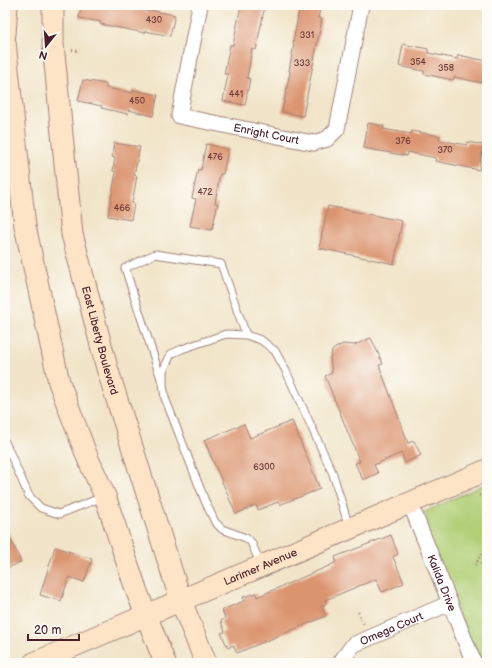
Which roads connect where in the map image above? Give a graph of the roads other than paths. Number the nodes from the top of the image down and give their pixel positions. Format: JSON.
{"nodes":[{"id":1,"x":7,"y":5,"type":"edge"},
{"id":2,"x":53,"y":5,"type":"edge"},
{"id":3,"x":200,"y":5,"type":"edge"},
{"id":4,"x":361,"y":5,"type":"edge"},
{"id":5,"x":5,"y":34,"type":"edge"},
{"id":6,"x":5,"y":42,"type":"edge"},
{"id":7,"x":9,"y":117,"type":"edge"},
{"id":8,"x":246,"y":335,"type":"junction"},
{"id":9,"x":163,"y":384,"type":"junction"},
{"id":10,"x":5,"y":442,"type":"edge"},
{"id":11,"x":487,"y":470,"type":"edge"},
{"id":12,"x":105,"y":496,"type":"junction"},
{"id":13,"x":410,"y":503,"type":"junction"},
{"id":14,"x":350,"y":529,"type":"junction"},
{"id":15,"x":262,"y":566,"type":"junction"},
{"id":16,"x":181,"y":601,"type":"junction"},
{"id":17,"x":450,"y":603,"type":"junction"},
{"id":18,"x":147,"y":615,"type":"junction"},
{"id":19,"x":34,"y":663,"type":"edge"},
{"id":20,"x":165,"y":663,"type":"edge"},
{"id":21,"x":206,"y":663,"type":"edge"},
{"id":22,"x":340,"y":663,"type":"edge"},
{"id":23,"x":474,"y":663,"type":"edge"}],
"edges":[{"from":1,"to":5,"type":"main road"},
{"from":2,"to":16,"type":"main road","name":"East Liberty Boulevard"},
{"from":3,"to":4,"type":"street","name":"Enright Court"},
{"from":6,"to":7,"type":"main road"},
{"from":7,"to":12,"type":"main road"},
{"from":8,"to":9,"type":"lane"},
{"from":8,"to":9,"type":"lane"},
{"from":8,"to":14,"type":"lane"},
{"from":9,"to":15,"type":"lane"},
{"from":10,"to":12,"type":"lane"},
{"from":11,"to":13,"type":"main road","name":"Larimer Avenue"},
{"from":12,"to":18,"type":"main road"},
{"from":13,"to":14,"type":"main road","name":"Larimer Avenue"},
{"from":13,"to":17,"type":"street","name":"Kalida Drive"},
{"from":14,"to":15,"type":"main road","name":"Larimer Avenue"},
{"from":15,"to":16,"type":"main road","name":"Larimer Avenue"},
{"from":16,"to":18,"type":"main road","name":"Larimer Avenue"},
{"from":16,"to":21,"type":"main road","name":"East Liberty Boulevard"},
{"from":17,"to":22,"type":"street","name":"Omega Court"},
{"from":17,"to":23,"type":"street","name":"Kalida Drive"},
{"from":18,"to":19,"type":"main road","name":"Larimer Avenue"},
{"from":18,"to":20,"type":"main road"}]}
